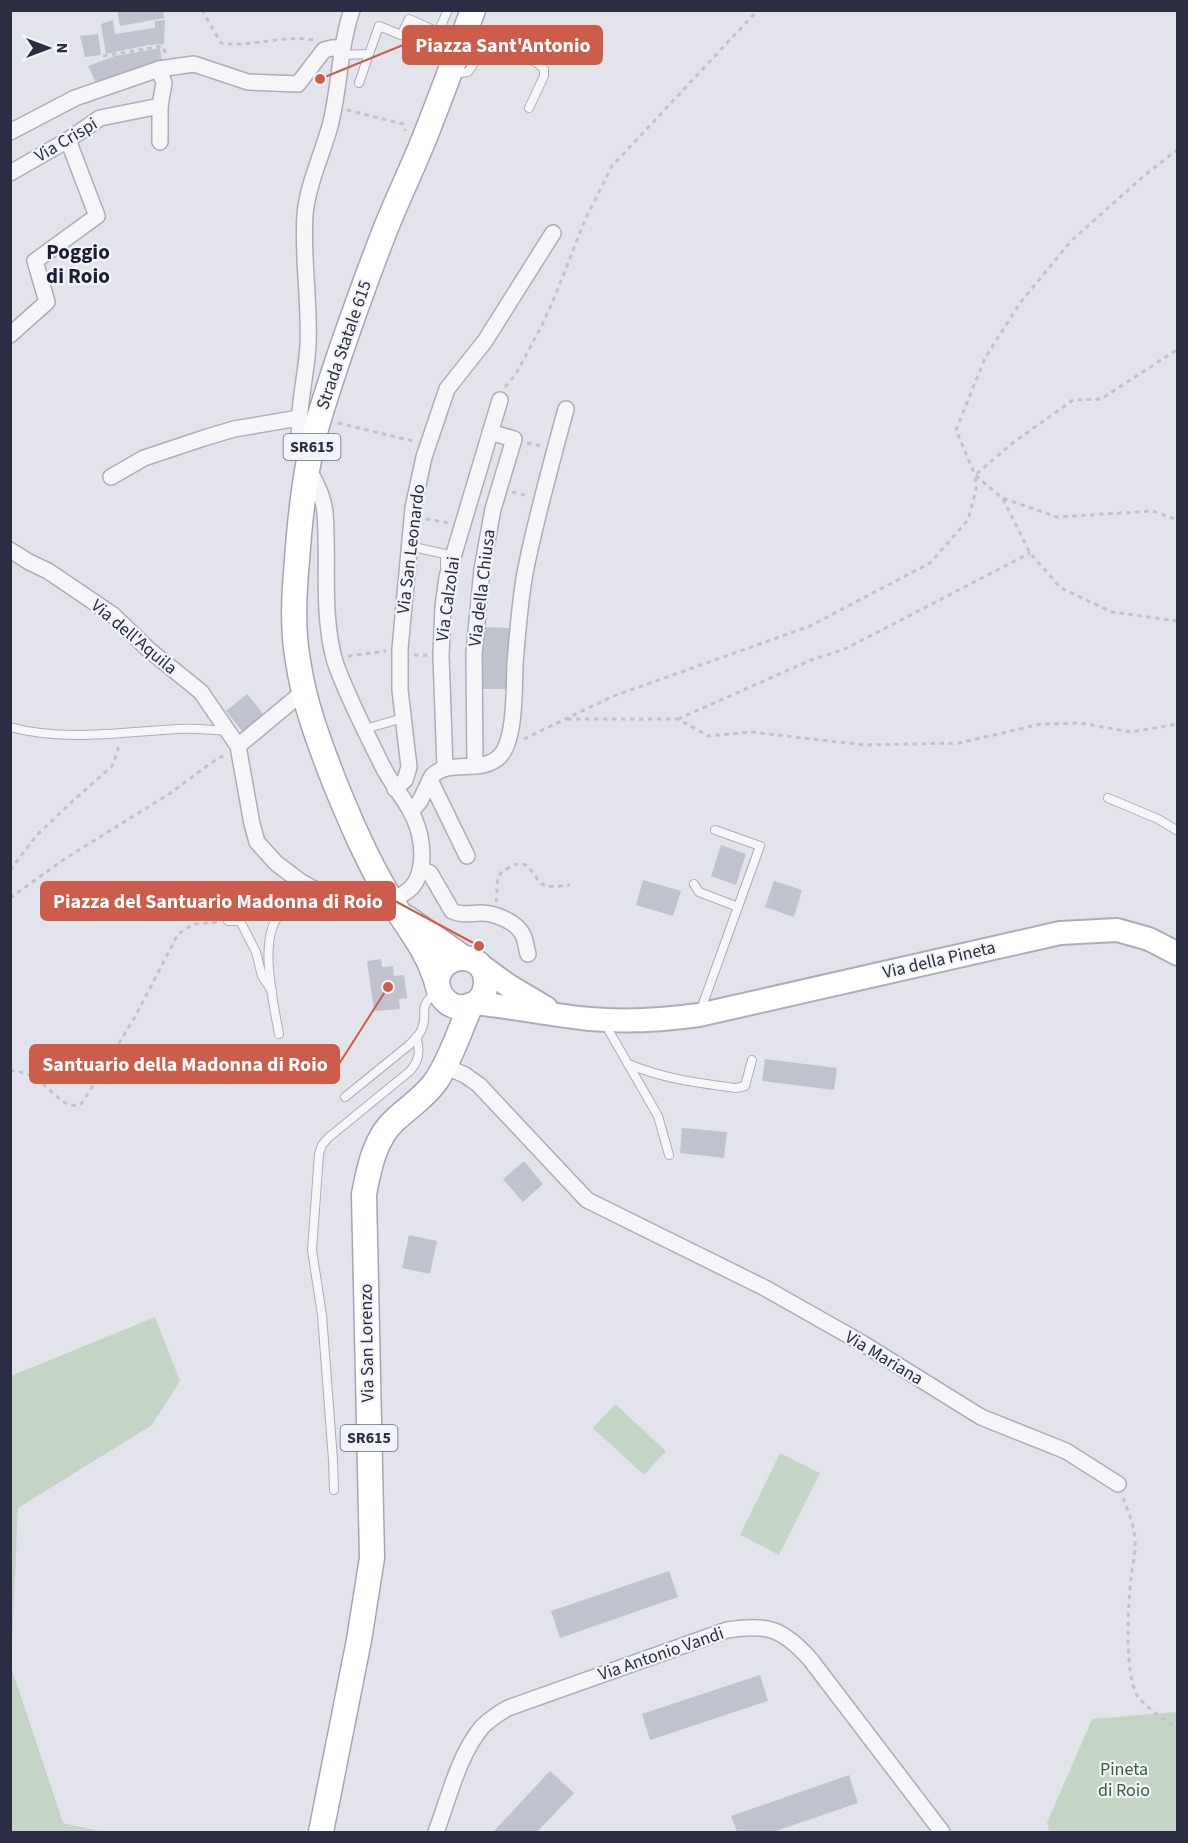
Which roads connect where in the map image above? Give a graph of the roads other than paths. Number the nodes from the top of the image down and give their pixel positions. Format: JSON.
{"nodes":[{"id":1,"x":352,"y":10,"type":"edge"},
{"id":2,"x":448,"y":10,"type":"edge"},
{"id":3,"x":473,"y":10,"type":"edge"},
{"id":4,"x":337,"y":50,"type":"junction"},
{"id":5,"x":369,"y":54,"type":"junction"},
{"id":6,"x":166,"y":68,"type":"junction"},
{"id":7,"x":450,"y":70,"type":"junction"},
{"id":8,"x":359,"y":83,"type":"dead end"},
{"id":9,"x":160,"y":106,"type":"junction"},
{"id":10,"x":529,"y":108,"type":"dead end"},
{"id":11,"x":10,"y":132,"type":"edge"},
{"id":12,"x":68,"y":140,"type":"junction"},
{"id":13,"x":160,"y":142,"type":"dead end"},
{"id":14,"x":10,"y":172,"type":"edge"},
{"id":15,"x":552,"y":233,"type":"dead end"},
{"id":16,"x":12,"y":331,"type":"edge"},
{"id":17,"x":500,"y":400,"type":"road end"},
{"id":18,"x":566,"y":409,"type":"dead end"},
{"id":19,"x":309,"y":418,"type":"junction"},
{"id":20,"x":490,"y":432,"type":"junction"},
{"id":21,"x":308,"y":467,"type":"junction"},
{"id":22,"x":111,"y":477,"type":"dead end"},
{"id":23,"x":409,"y":546,"type":"junction"},
{"id":24,"x":10,"y":550,"type":"edge"},
{"id":25,"x":447,"y":576,"type":"junction"},
{"id":26,"x":303,"y":692,"type":"junction"},
{"id":27,"x":403,"y":718,"type":"junction"},
{"id":28,"x":10,"y":727,"type":"edge"},
{"id":29,"x":365,"y":729,"type":"junction"},
{"id":30,"x":229,"y":732,"type":"junction"},
{"id":31,"x":238,"y":746,"type":"junction"},
{"id":32,"x":476,"y":766,"type":"junction"},
{"id":33,"x":445,"y":768,"type":"junction"},
{"id":34,"x":430,"y":780,"type":"junction"},
{"id":35,"x":395,"y":789,"type":"junction"},
{"id":36,"x":1108,"y":798,"type":"dead end"},
{"id":37,"x":411,"y":812,"type":"junction"},
{"id":38,"x":715,"y":830,"type":"dead end"},
{"id":39,"x":1178,"y":831,"type":"edge"},
{"id":40,"x":467,"y":856,"type":"dead end"},
{"id":41,"x":420,"y":869,"type":"junction"},
{"id":42,"x":694,"y":884,"type":"dead end"},
{"id":43,"x":334,"y":896,"type":"junction"},
{"id":44,"x":392,"y":902,"type":"junction"},
{"id":45,"x":738,"y":907,"type":"junction"},
{"id":46,"x":228,"y":921,"type":"road end"},
{"id":47,"x":528,"y":954,"type":"dead end"},
{"id":48,"x":1178,"y":954,"type":"edge"},
{"id":49,"x":472,"y":962,"type":"junction"},
{"id":50,"x":438,"y":989,"type":"junction"},
{"id":51,"x":272,"y":992,"type":"junction"},
{"id":52,"x":473,"y":1004,"type":"junction"},
{"id":53,"x":699,"y":1015,"type":"junction"},
{"id":54,"x":570,"y":1016,"type":"junction"},
{"id":55,"x":603,"y":1020,"type":"junction"},
{"id":56,"x":279,"y":1034,"type":"dead end"},
{"id":57,"x":416,"y":1037,"type":"junction"},
{"id":58,"x":752,"y":1060,"type":"dead end"},
{"id":59,"x":446,"y":1062,"type":"junction"},
{"id":60,"x":628,"y":1064,"type":"junction"},
{"id":61,"x":345,"y":1097,"type":"dead end"},
{"id":62,"x":669,"y":1155,"type":"dead end"},
{"id":63,"x":1118,"y":1484,"type":"road end"},
{"id":64,"x":334,"y":1490,"type":"dead end"},
{"id":65,"x":321,"y":1833,"type":"edge"},
{"id":66,"x":436,"y":1833,"type":"edge"},
{"id":67,"x":942,"y":1833,"type":"edge"}],
"edges":[{"from":1,"to":4,"type":"street"},
{"from":2,"to":5,"type":"lane"},
{"from":3,"to":7,"type":"main road","name":"Strada Statale 615","number":"SR615"},
{"from":4,"to":5,"type":"lane"},
{"from":4,"to":6,"type":"street"},
{"from":4,"to":19,"type":"street"},
{"from":5,"to":8,"type":"lane"},
{"from":6,"to":9,"type":"street"},
{"from":6,"to":11,"type":"street"},
{"from":7,"to":10,"type":"lane"},
{"from":7,"to":19,"type":"main road","name":"Strada Statale 615","number":"SR615"},
{"from":9,"to":12,"type":"street","name":"Via Crispi"},
{"from":9,"to":13,"type":"street"},
{"from":12,"to":14,"type":"street","name":"Via Crispi"},
{"from":12,"to":16,"type":"street"},
{"from":15,"to":23,"type":"street","name":"Via San Leonardo"},
{"from":17,"to":20,"type":"street","name":"Via Calzolai"},
{"from":18,"to":32,"type":"street"},
{"from":19,"to":21,"type":"main road","name":"Strada Statale 615","number":"SR615"},
{"from":19,"to":22,"type":"street"},
{"from":20,"to":25,"type":"street","name":"Via Calzolai"},
{"from":20,"to":32,"type":"street","name":"Via della Chiusa"},
{"from":21,"to":26,"type":"main road","name":"Strada Statale 615","number":"SR615"},
{"from":21,"to":29,"type":"street"},
{"from":23,"to":25,"type":"lane"},
{"from":23,"to":27,"type":"street","name":"Via San Leonardo"},
{"from":24,"to":30,"type":"street","name":"Via dell'Aquila"},
{"from":25,"to":33,"type":"street","name":"Via Calzolai"},
{"from":26,"to":31,"type":"street"},
{"from":26,"to":44,"type":"main road","name":"Strada Statale 615","number":"SR615"},
{"from":27,"to":29,"type":"lane"},
{"from":27,"to":35,"type":"street","name":"Via San Leonardo"},
{"from":28,"to":30,"type":"lane"},
{"from":29,"to":35,"type":"street"},
{"from":30,"to":31,"type":"street","name":"Via dell'Aquila"},
{"from":31,"to":43,"type":"street","name":"Via dell'Aquila"},
{"from":32,"to":33,"type":"street"},
{"from":33,"to":34,"type":"street"},
{"from":34,"to":37,"type":"street"},
{"from":34,"to":40,"type":"street"},
{"from":35,"to":37,"type":"street"},
{"from":36,"to":39,"type":"lane"},
{"from":37,"to":41,"type":"street"},
{"from":38,"to":45,"type":"lane"},
{"from":41,"to":44,"type":"street"},
{"from":41,"to":47,"type":"street"},
{"from":42,"to":45,"type":"lane"},
{"from":43,"to":44,"type":"street","name":"Via dell'Aquila"},
{"from":43,"to":51,"type":"lane"},
{"from":44,"to":49,"type":"main road","number":"SR615"},
{"from":44,"to":50,"type":"main road","number":"SR615"},
{"from":45,"to":53,"type":"lane"},
{"from":46,"to":51,"type":"lane"},
{"from":48,"to":53,"type":"main road","name":"Via della Pineta"},
{"from":49,"to":50,"type":"main road"},
{"from":49,"to":52,"type":"main road","number":"SR615"},
{"from":49,"to":54,"type":"main road","name":"Via della Pineta"},
{"from":50,"to":52,"type":"main road"},
{"from":50,"to":57,"type":"lane"},
{"from":50,"to":59,"type":"main road","name":"Via San Lorenzo","number":"SR615"},
{"from":51,"to":56,"type":"lane"},
{"from":52,"to":54,"type":"main road","name":"Via della Pineta"},
{"from":52,"to":59,"type":"main road","name":"Via San Lorenzo","number":"SR615"},
{"from":53,"to":55,"type":"main road","name":"Via della Pineta"},
{"from":54,"to":55,"type":"main road","name":"Via della Pineta"},
{"from":55,"to":60,"type":"lane"},
{"from":57,"to":61,"type":"lane"},
{"from":57,"to":64,"type":"lane"},
{"from":58,"to":60,"type":"lane"},
{"from":59,"to":63,"type":"street","name":"Via Mariana"},
{"from":59,"to":65,"type":"main road","name":"Via San Lorenzo","number":"SR615"},
{"from":60,"to":62,"type":"lane"},
{"from":66,"to":67,"type":"street","name":"Via Antonio Vandi"}]}
